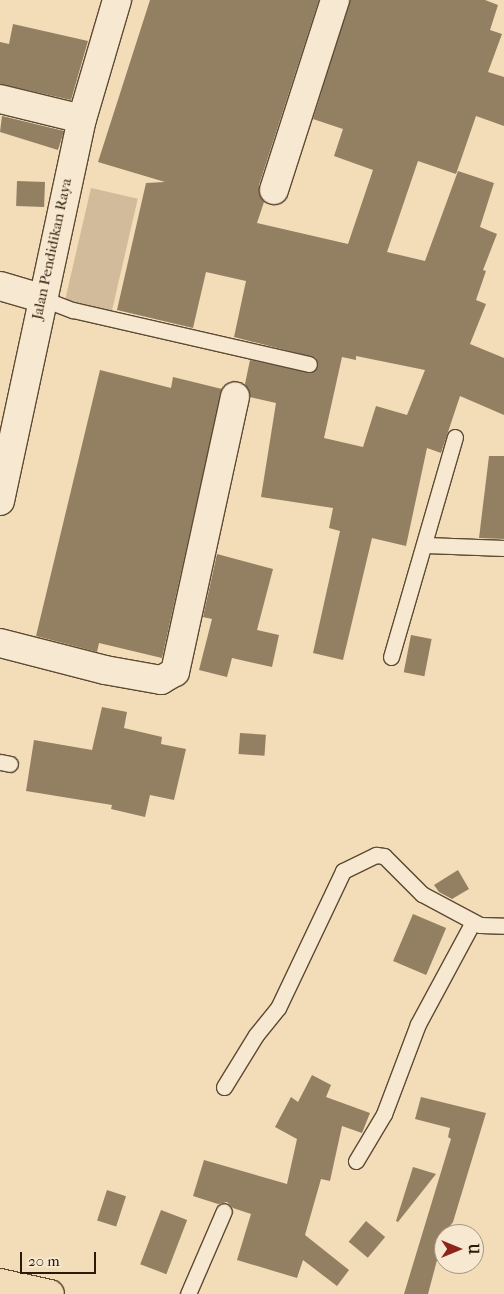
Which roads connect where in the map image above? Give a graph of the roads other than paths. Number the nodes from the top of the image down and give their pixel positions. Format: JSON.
{"nodes":[{"id":1,"x":117,"y":0,"type":"edge"},
{"id":2,"x":335,"y":0,"type":"edge"},
{"id":3,"x":0,"y":99,"type":"edge"},
{"id":4,"x":82,"y":119,"type":"junction"},
{"id":5,"x":274,"y":190,"type":"dead end"},
{"id":6,"x":0,"y":286,"type":"edge"},
{"id":7,"x":41,"y":298,"type":"junction"},
{"id":8,"x":309,"y":364,"type":"dead end"},
{"id":9,"x":235,"y":396,"type":"dead end"},
{"id":10,"x":455,"y":436,"type":"dead end"},
{"id":11,"x":0,"y":501,"type":"edge"},
{"id":12,"x":426,"y":545,"type":"junction"},
{"id":13,"x":504,"y":548,"type":"edge"},
{"id":14,"x":0,"y":643,"type":"edge"},
{"id":15,"x":391,"y":657,"type":"dead end"},
{"id":16,"x":473,"y":922,"type":"junction"},
{"id":17,"x":504,"y":926,"type":"edge"},
{"id":18,"x":224,"y":1087,"type":"dead end"},
{"id":19,"x":356,"y":1161,"type":"dead end"},
{"id":20,"x":224,"y":1211,"type":"dead end"},
{"id":21,"x":0,"y":1283,"type":"edge"},
{"id":22,"x":50,"y":1294,"type":"edge"},
{"id":23,"x":188,"y":1294,"type":"edge"}],
"edges":[{"from":1,"to":4,"type":"street","name":"Jalan Pendidikan Raya"},
{"from":2,"to":5,"type":"street"},
{"from":3,"to":4,"type":"street"},
{"from":4,"to":7,"type":"street","name":"Jalan Pendidikan Raya"},
{"from":6,"to":7,"type":"street"},
{"from":7,"to":8,"type":"lane"},
{"from":7,"to":11,"type":"street","name":"Jalan Pendidikan Raya"},
{"from":9,"to":14,"type":"street"},
{"from":10,"to":12,"type":"lane"},
{"from":12,"to":13,"type":"lane"},
{"from":12,"to":15,"type":"lane"},
{"from":16,"to":17,"type":"lane"},
{"from":16,"to":18,"type":"lane"},
{"from":16,"to":19,"type":"lane"},
{"from":20,"to":23,"type":"lane"},
{"from":21,"to":22,"type":"main road"}]}
